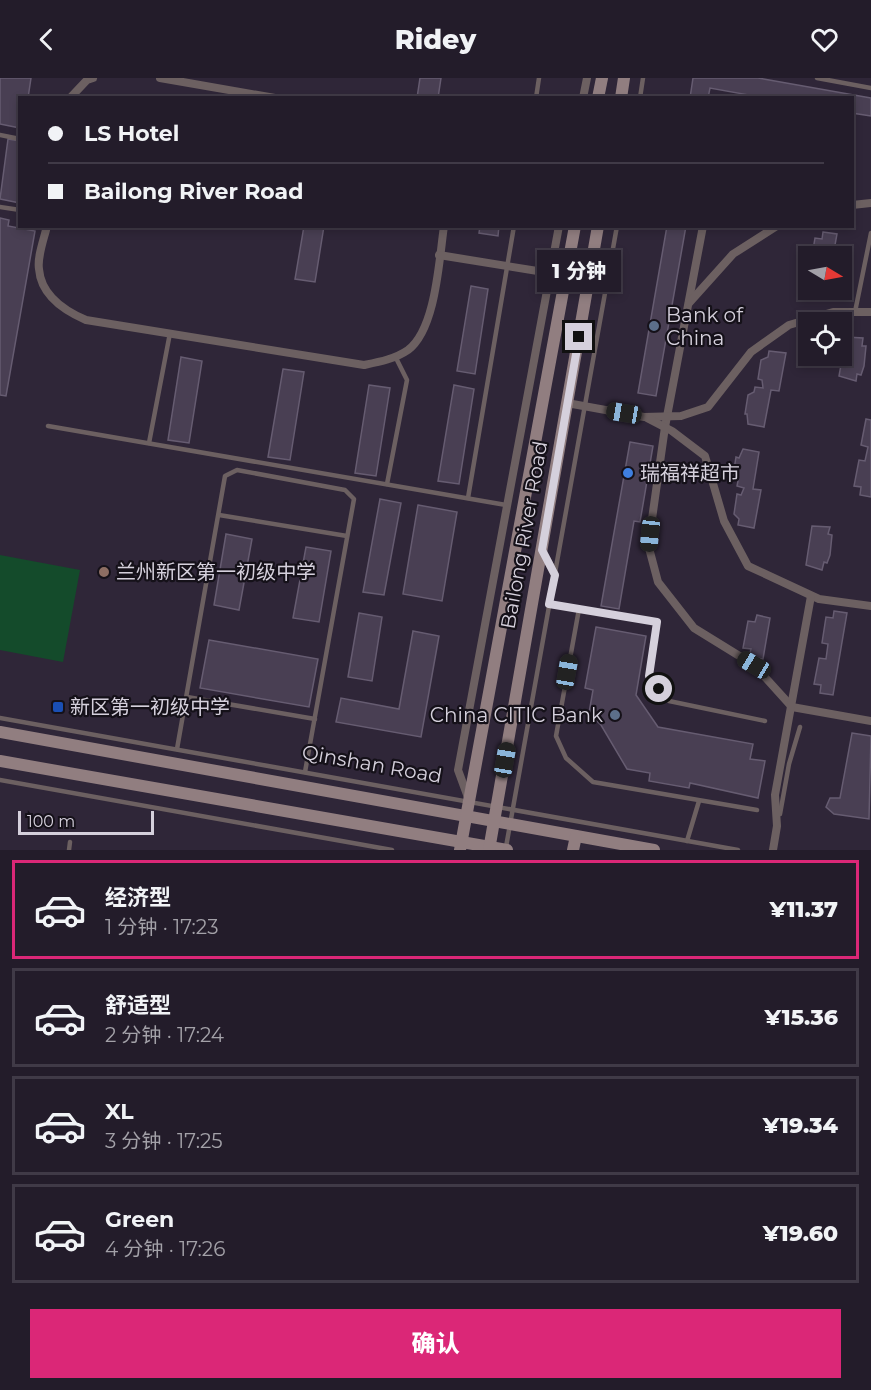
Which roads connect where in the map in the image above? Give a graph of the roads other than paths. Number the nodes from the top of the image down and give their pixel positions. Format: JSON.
{"nodes":[{"id":1,"x":93,"y":78,"type":"edge"},
{"id":2,"x":160,"y":78,"type":"edge"},
{"id":3,"x":539,"y":78,"type":"edge"},
{"id":4,"x":586,"y":78,"type":"edge"},
{"id":5,"x":602,"y":78,"type":"edge"},
{"id":6,"x":624,"y":78,"type":"edge"},
{"id":7,"x":644,"y":78,"type":"edge"},
{"id":8,"x":817,"y":78,"type":"edge"},
{"id":9,"x":871,"y":87,"type":"edge"},
{"id":10,"x":72,"y":96,"type":"edge"},
{"id":11,"x":264,"y":96,"type":"edge"},
{"id":12,"x":536,"y":96,"type":"edge"},
{"id":13,"x":583,"y":96,"type":"edge"},
{"id":14,"x":598,"y":96,"type":"edge"},
{"id":15,"x":621,"y":96,"type":"edge"},
{"id":16,"x":640,"y":96,"type":"edge"},
{"id":17,"x":0,"y":135,"type":"edge"},
{"id":18,"x":18,"y":139,"type":"edge"},
{"id":19,"x":871,"y":203,"type":"edge"},
{"id":20,"x":854,"y":205,"type":"edge"},
{"id":21,"x":0,"y":207,"type":"edge"},
{"id":22,"x":18,"y":210,"type":"edge"},
{"id":23,"x":46,"y":228,"type":"edge"},
{"id":24,"x":444,"y":228,"type":"edge"},
{"id":25,"x":514,"y":228,"type":"edge"},
{"id":26,"x":559,"y":228,"type":"edge"},
{"id":27,"x":575,"y":228,"type":"edge"},
{"id":28,"x":598,"y":228,"type":"edge"},
{"id":29,"x":617,"y":228,"type":"edge"},
{"id":30,"x":703,"y":228,"type":"edge"},
{"id":31,"x":774,"y":228,"type":"edge"},
{"id":32,"x":871,"y":233,"type":"edge"},
{"id":33,"x":440,"y":255,"type":"junction"},
{"id":34,"x":507,"y":266,"type":"junction"},
{"id":35,"x":550,"y":273,"type":"junction"},
{"id":36,"x":688,"y":303,"type":"junction"},
{"id":37,"x":855,"y":312,"type":"junction"},
{"id":38,"x":871,"y":312,"type":"edge"},
{"id":39,"x":170,"y":333,"type":"junction"},
{"id":40,"x":395,"y":356,"type":"junction"},
{"id":41,"x":567,"y":403,"type":"junction"},
{"id":42,"x":585,"y":406,"type":"junction"},
{"id":43,"x":667,"y":416,"type":"junction"},
{"id":44,"x":644,"y":417,"type":"junction"},
{"id":45,"x":48,"y":426,"type":"dead end"},
{"id":46,"x":664,"y":427,"type":"junction"},
{"id":47,"x":149,"y":443,"type":"junction"},
{"id":48,"x":387,"y":484,"type":"junction"},
{"id":49,"x":468,"y":498,"type":"junction"},
{"id":50,"x":507,"y":505,"type":"junction"},
{"id":51,"x":219,"y":515,"type":"junction"},
{"id":52,"x":347,"y":536,"type":"junction"},
{"id":53,"x":542,"y":550,"type":"junction"},
{"id":54,"x":555,"y":575,"type":"junction"},
{"id":55,"x":811,"y":596,"type":"junction"},
{"id":56,"x":549,"y":604,"type":"junction"},
{"id":57,"x":871,"y":606,"type":"edge"},
{"id":58,"x":579,"y":609,"type":"junction"},
{"id":59,"x":187,"y":696,"type":"junction"},
{"id":60,"x":792,"y":707,"type":"junction"},
{"id":61,"x":0,"y":718,"type":"edge"},
{"id":62,"x":315,"y":719,"type":"junction"},
{"id":63,"x":765,"y":720,"type":"dead end"},
{"id":64,"x":871,"y":721,"type":"edge"},
{"id":65,"x":800,"y":727,"type":"dead end"},
{"id":66,"x":0,"y":732,"type":"edge"},
{"id":67,"x":177,"y":749,"type":"junction"},
{"id":68,"x":0,"y":761,"type":"edge"},
{"id":69,"x":305,"y":772,"type":"junction"},
{"id":70,"x":0,"y":780,"type":"edge"},
{"id":71,"x":469,"y":801,"type":"junction"},
{"id":72,"x":699,"y":801,"type":"junction"},
{"id":73,"x":497,"y":806,"type":"junction"},
{"id":74,"x":512,"y":807,"type":"junction"},
{"id":75,"x":757,"y":810,"type":"dead end"},
{"id":76,"x":466,"y":817,"type":"junction"},
{"id":77,"x":494,"y":822,"type":"junction"},
{"id":78,"x":510,"y":825,"type":"junction"},
{"id":79,"x":777,"y":826,"type":"junction"},
{"id":80,"x":576,"y":836,"type":"junction"},
{"id":81,"x":687,"y":841,"type":"junction"},
{"id":82,"x":70,"y":842,"type":"dead end"},
{"id":83,"x":461,"y":846,"type":"edge"},
{"id":84,"x":490,"y":848,"type":"edge"},
{"id":85,"x":69,"y":850,"type":"edge"},
{"id":86,"x":392,"y":850,"type":"edge"},
{"id":87,"x":506,"y":850,"type":"edge"},
{"id":88,"x":573,"y":850,"type":"edge"},
{"id":89,"x":654,"y":850,"type":"edge"},
{"id":90,"x":738,"y":850,"type":"edge"},
{"id":91,"x":773,"y":850,"type":"edge"}],
"edges":[{"from":1,"to":10,"type":"street"},
{"from":2,"to":11,"type":"street"},
{"from":3,"to":12,"type":"lane"},
{"from":4,"to":13,"type":"street"},
{"from":5,"to":14,"type":"main road"},
{"from":6,"to":15,"type":"main road"},
{"from":7,"to":16,"type":"lane"},
{"from":8,"to":9,"type":"lane"},
{"from":17,"to":18,"type":"lane"},
{"from":19,"to":20,"type":"street"},
{"from":21,"to":22,"type":"lane"},
{"from":23,"to":39,"type":"street"},
{"from":24,"to":33,"type":"street"},
{"from":25,"to":34,"type":"lane"},
{"from":26,"to":35,"type":"street","name":"Bailong River Road"},
{"from":27,"to":71,"type":"main road","name":"Bailong River Road"},
{"from":28,"to":41,"type":"main road","name":"Bailong River Road"},
{"from":29,"to":42,"type":"lane","name":"Bailong River Road"},
{"from":30,"to":36,"type":"street"},
{"from":31,"to":36,"type":"street"},
{"from":32,"to":37,"type":"lane"},
{"from":33,"to":34,"type":"street"},
{"from":33,"to":40,"type":"street"},
{"from":34,"to":35,"type":"street"},
{"from":34,"to":49,"type":"lane"},
{"from":35,"to":50,"type":"street","name":"Bailong River Road"},
{"from":36,"to":43,"type":"street"},
{"from":37,"to":38,"type":"street"},
{"from":37,"to":43,"type":"street"},
{"from":39,"to":40,"type":"street"},
{"from":39,"to":47,"type":"lane"},
{"from":40,"to":48,"type":"lane"},
{"from":41,"to":42,"type":"street"},
{"from":41,"to":53,"type":"main road","name":"Bailong River Road"},
{"from":42,"to":44,"type":"street"},
{"from":42,"to":54,"type":"lane","name":"Bailong River Road"},
{"from":43,"to":44,"type":"street"},
{"from":43,"to":46,"type":"street"},
{"from":44,"to":46,"type":"street"},
{"from":45,"to":47,"type":"lane"},
{"from":46,"to":55,"type":"street"},
{"from":46,"to":60,"type":"street"},
{"from":47,"to":48,"type":"lane"},
{"from":48,"to":49,"type":"lane"},
{"from":49,"to":50,"type":"lane"},
{"from":50,"to":71,"type":"street","name":"Bailong River Road"},
{"from":51,"to":52,"type":"lane"},
{"from":51,"to":52,"type":"lane"},
{"from":51,"to":59,"type":"lane"},
{"from":52,"to":62,"type":"lane"},
{"from":53,"to":54,"type":"street"},
{"from":53,"to":73,"type":"main road","name":"Bailong River Road"},
{"from":54,"to":56,"type":"lane","name":"Bailong River Road"},
{"from":55,"to":57,"type":"street"},
{"from":55,"to":60,"type":"street"},
{"from":56,"to":58,"type":"lane"},
{"from":56,"to":74,"type":"lane","name":"Bailong River Road"},
{"from":58,"to":63,"type":"lane"},
{"from":58,"to":72,"type":"lane"},
{"from":59,"to":62,"type":"lane"},
{"from":59,"to":67,"type":"lane"},
{"from":60,"to":64,"type":"street"},
{"from":60,"to":79,"type":"street"},
{"from":61,"to":67,"type":"lane","name":"Qinshan Road"},
{"from":62,"to":69,"type":"lane"},
{"from":65,"to":79,"type":"lane"},
{"from":66,"to":76,"type":"main road","name":"Qinshan Road"},
{"from":67,"to":69,"type":"lane","name":"Qinshan Road"},
{"from":68,"to":83,"type":"main road"},
{"from":69,"to":71,"type":"lane","name":"Qinshan Road"},
{"from":70,"to":86,"type":"lane"},
{"from":71,"to":73,"type":"lane","name":"Qinshan Road"},
{"from":71,"to":76,"type":"main road","name":"Bailong River Road"},
{"from":72,"to":75,"type":"lane"},
{"from":72,"to":81,"type":"lane"},
{"from":73,"to":74,"type":"lane","name":"Qinshan Road"},
{"from":73,"to":77,"type":"main road","name":"Bailong River Road"},
{"from":74,"to":78,"type":"lane","name":"Bailong River Road"},
{"from":74,"to":81,"type":"lane","name":"Qinshan Road"},
{"from":76,"to":77,"type":"main road","name":"Qinshan Road"},
{"from":76,"to":83,"type":"main road","name":"Bailong River Road"},
{"from":77,"to":78,"type":"main road","name":"Qinshan Road"},
{"from":77,"to":84,"type":"main road","name":"Bailong River Road"},
{"from":78,"to":80,"type":"main road","name":"Qinshan Road"},
{"from":78,"to":87,"type":"lane","name":"Bailong River Road"},
{"from":79,"to":91,"type":"street"},
{"from":80,"to":88,"type":"main road"},
{"from":80,"to":89,"type":"main road","name":"Qinshan Road"},
{"from":81,"to":90,"type":"lane","name":"Qinshan Road"},
{"from":82,"to":85,"type":"lane"},
{"from":83,"to":84,"type":"main road"},
{"from":84,"to":87,"type":"main road"}]}
